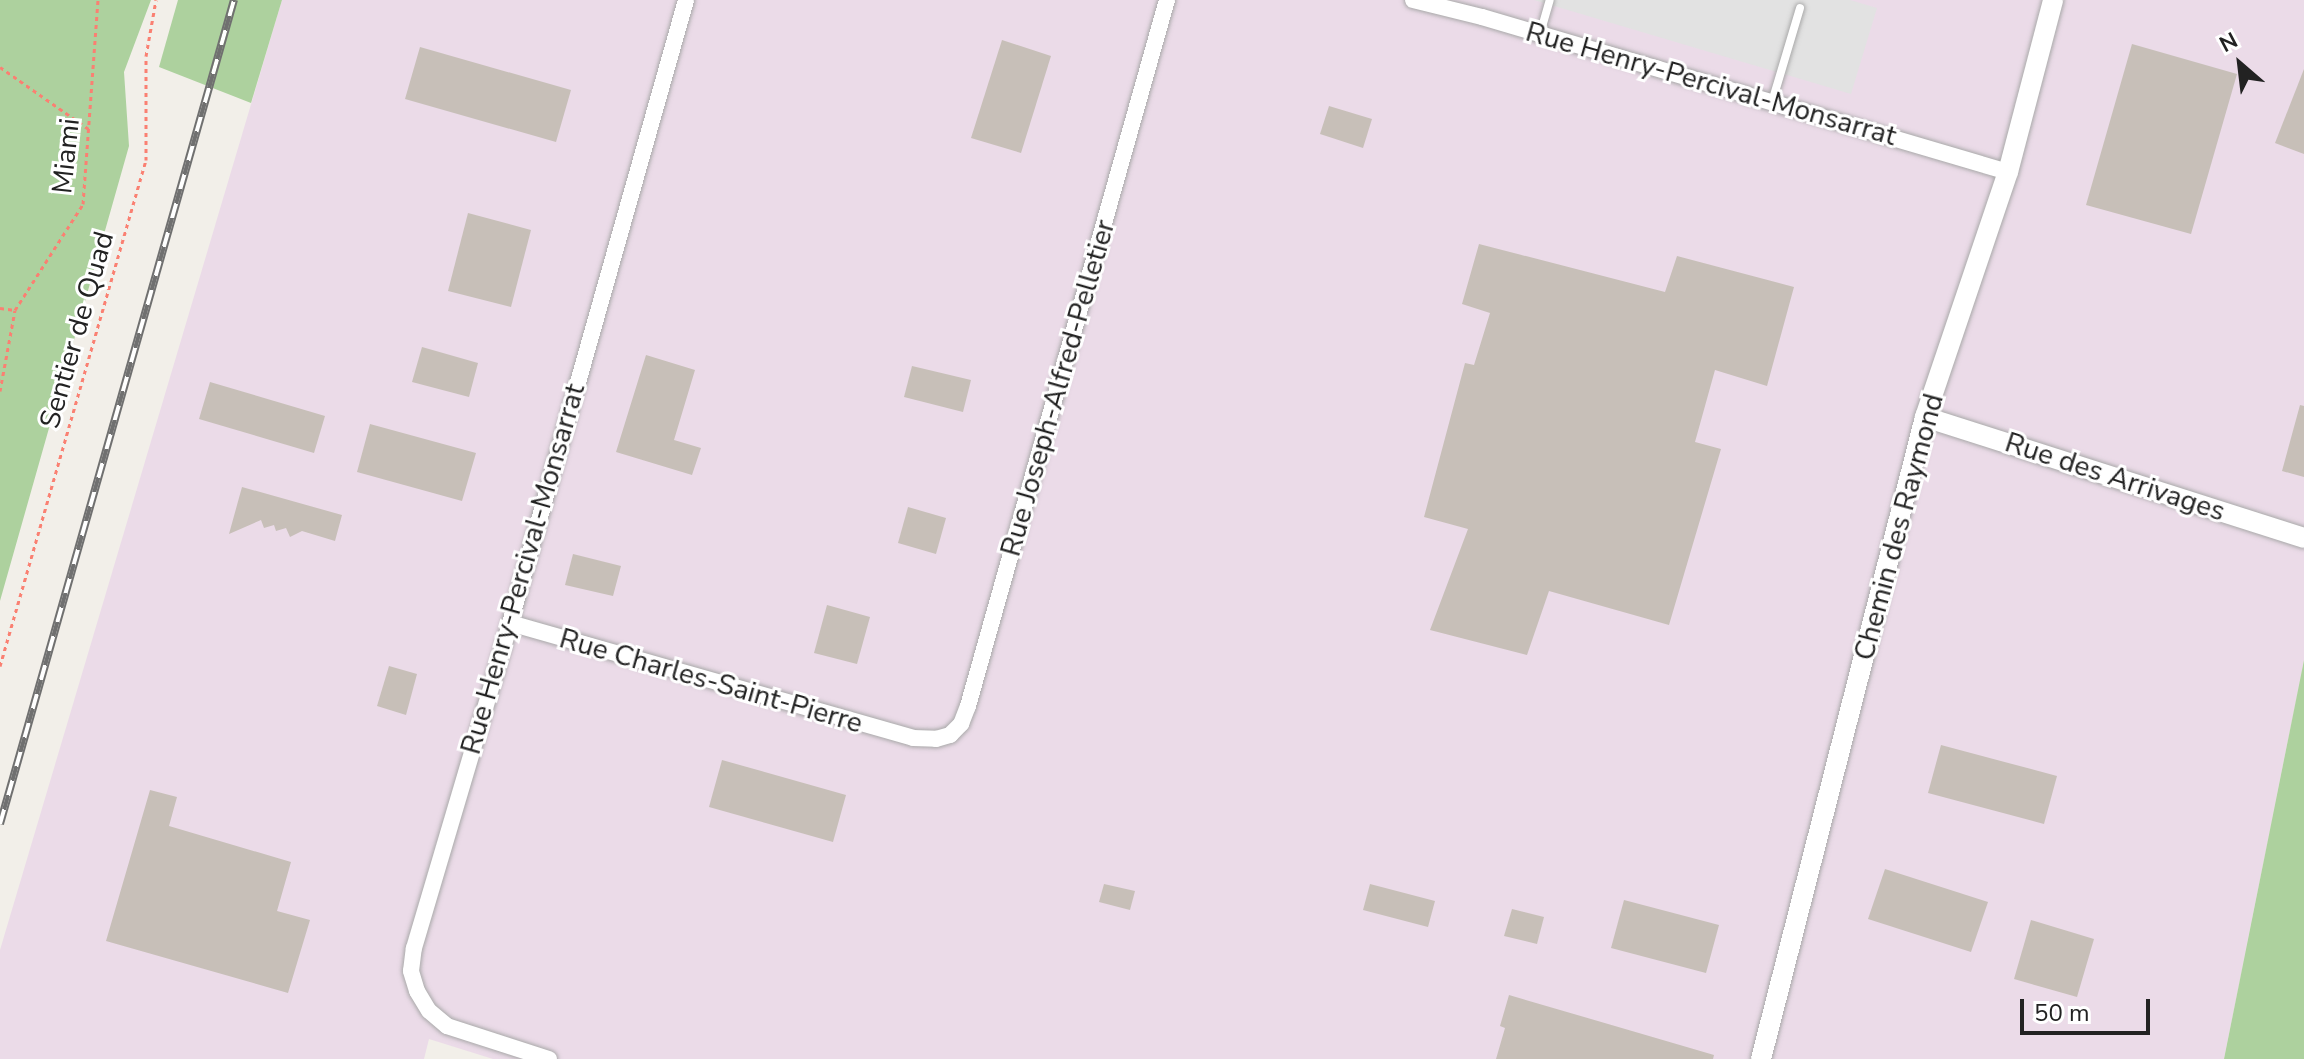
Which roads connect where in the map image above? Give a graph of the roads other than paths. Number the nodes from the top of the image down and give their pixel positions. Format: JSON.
{"nodes":[{"id":1,"x":686,"y":0,"type":"edge"},
{"id":2,"x":1167,"y":0,"type":"edge"},
{"id":3,"x":1413,"y":0,"type":"edge"},
{"id":4,"x":1550,"y":0,"type":"edge"},
{"id":5,"x":2053,"y":0,"type":"edge"},
{"id":6,"x":1800,"y":8,"type":"dead end"},
{"id":7,"x":1540,"y":34,"type":"junction"},
{"id":8,"x":1772,"y":102,"type":"junction"},
{"id":9,"x":2008,"y":172,"type":"junction"},
{"id":10,"x":1925,"y":417,"type":"junction"},
{"id":11,"x":2304,"y":538,"type":"edge"},
{"id":12,"x":510,"y":623,"type":"junction"},
{"id":13,"x":913,"y":738,"type":"joint"},
{"id":14,"x":549,"y":1059,"type":"edge"},
{"id":15,"x":1761,"y":1059,"type":"edge"}],
"edges":[{"from":1,"to":12,"type":"street","name":"Rue Henry-Percival-Monsarrat"},
{"from":2,"to":13,"type":"street","name":"Rue Joseph-Alfred-Pelletier"},
{"from":3,"to":7,"type":"street","name":"Rue Henry-Percival-Monsarrat"},
{"from":4,"to":7,"type":"lane"},
{"from":5,"to":9,"type":"street","name":"Chemin des Raymond"},
{"from":6,"to":8,"type":"lane"},
{"from":7,"to":8,"type":"street","name":"Rue Henry-Percival-Monsarrat"},
{"from":8,"to":9,"type":"street","name":"Rue Henry-Percival-Monsarrat"},
{"from":9,"to":10,"type":"street","name":"Chemin des Raymond"},
{"from":10,"to":11,"type":"street","name":"Rue des Arrivages"},
{"from":10,"to":15,"type":"street","name":"Chemin des Raymond"},
{"from":12,"to":13,"type":"street","name":"Rue Charles-Saint-Pierre"},
{"from":12,"to":14,"type":"street","name":"Rue Henry-Percival-Monsarrat"}]}
